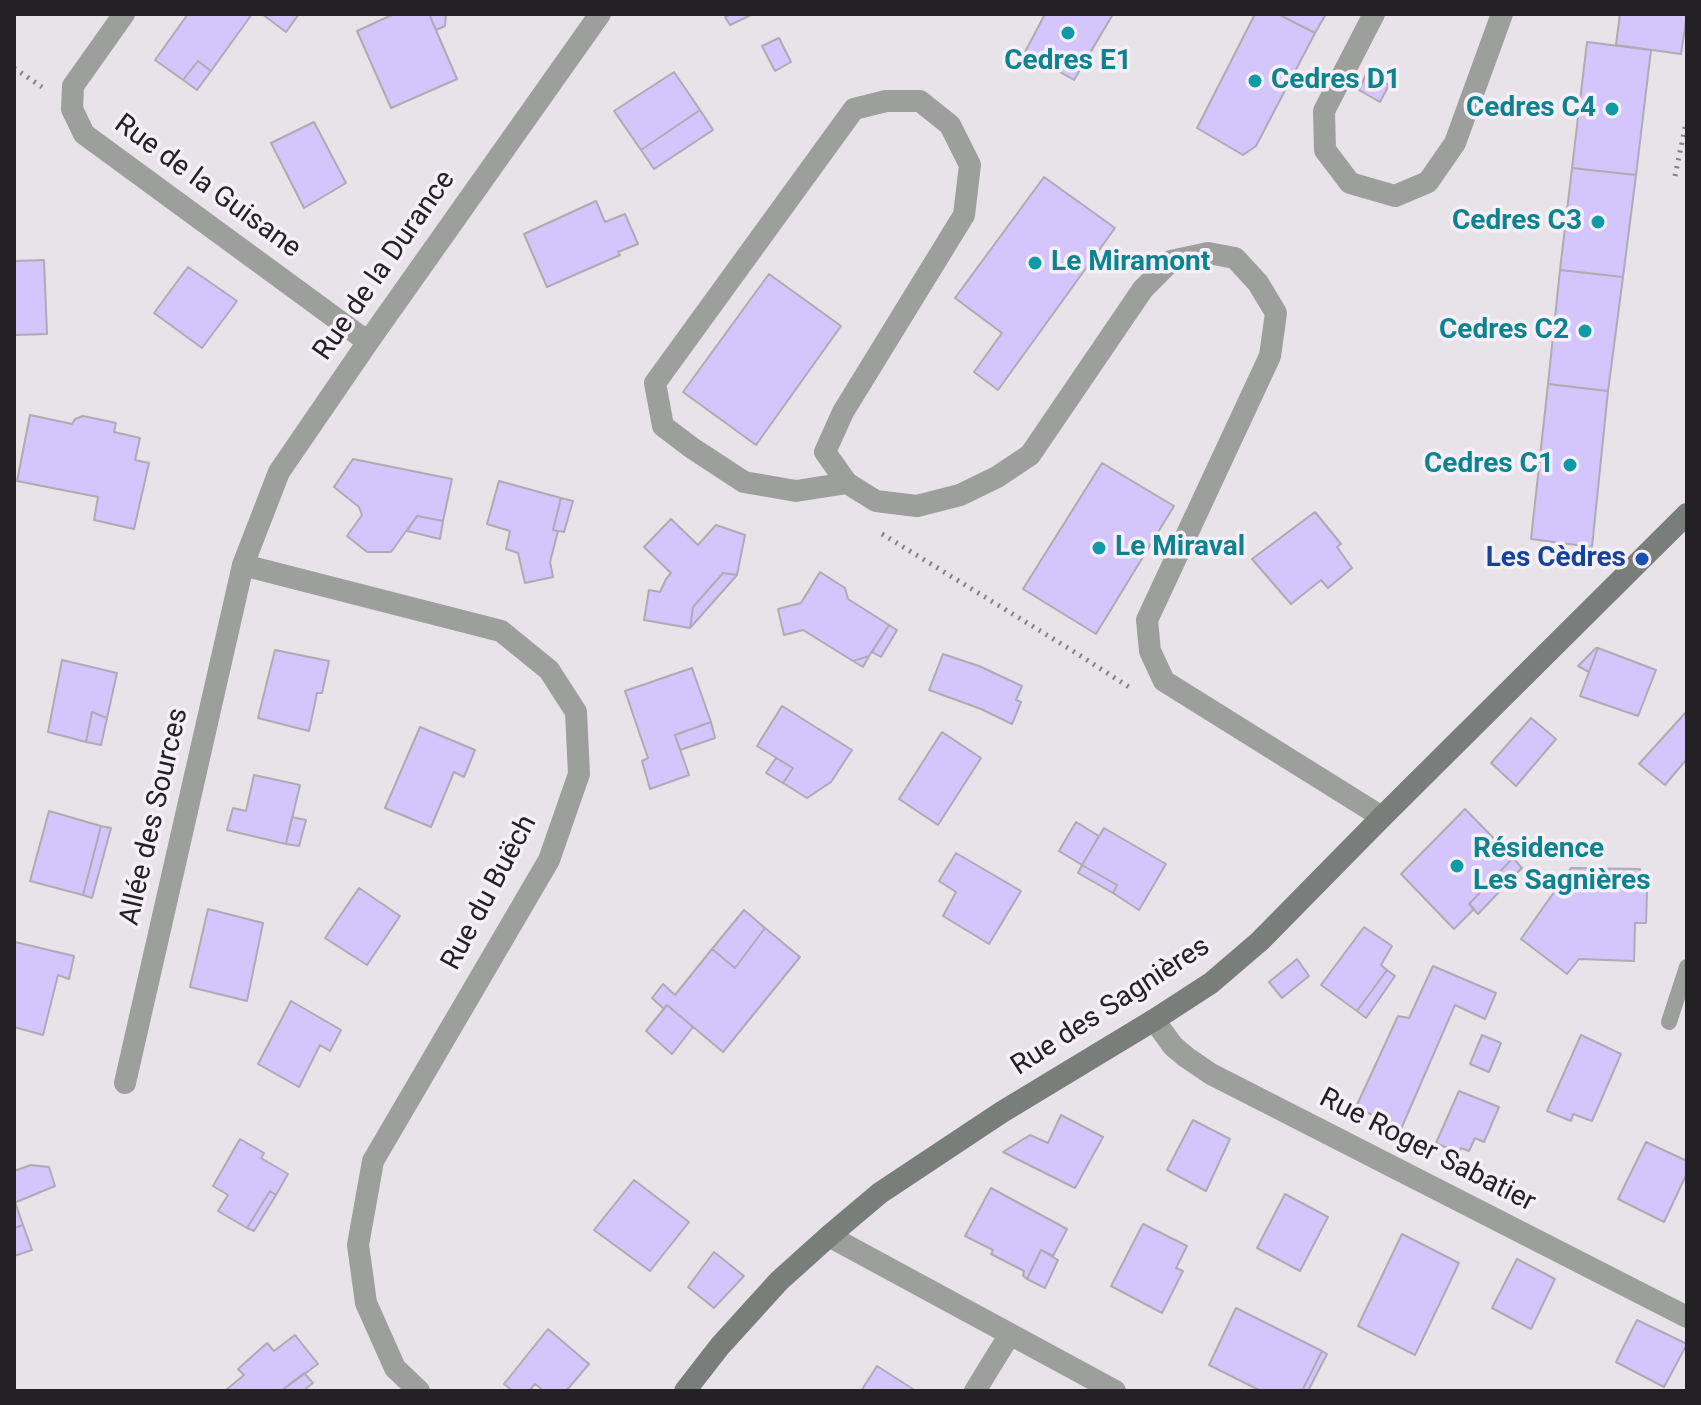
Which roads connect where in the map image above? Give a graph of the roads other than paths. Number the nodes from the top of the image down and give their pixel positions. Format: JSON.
{"nodes":[{"id":1,"x":124,"y":14,"type":"edge"},
{"id":2,"x":600,"y":14,"type":"edge"},
{"id":3,"x":1374,"y":14,"type":"edge"},
{"id":4,"x":1502,"y":14,"type":"edge"},
{"id":5,"x":368,"y":342,"type":"junction"},
{"id":6,"x":847,"y":483,"type":"junction"},
{"id":7,"x":1687,"y":514,"type":"edge"},
{"id":8,"x":243,"y":565,"type":"junction"},
{"id":9,"x":1382,"y":817,"type":"junction"},
{"id":10,"x":1687,"y":967,"type":"edge"},
{"id":11,"x":1154,"y":1020,"type":"junction"},
{"id":12,"x":1669,"y":1022,"type":"dead end"},
{"id":13,"x":125,"y":1083,"type":"dead end"},
{"id":14,"x":829,"y":1236,"type":"junction"},
{"id":15,"x":1687,"y":1317,"type":"edge"},
{"id":16,"x":1010,"y":1334,"type":"junction"},
{"id":17,"x":419,"y":1391,"type":"edge"},
{"id":18,"x":685,"y":1391,"type":"edge"},
{"id":19,"x":975,"y":1391,"type":"edge"},
{"id":20,"x":1115,"y":1391,"type":"edge"}],
"edges":[{"from":1,"to":5,"type":"street","name":"Rue de la Guisane"},
{"from":2,"to":5,"type":"street","name":"Rue de la Durance"},
{"from":3,"to":4,"type":"street"},
{"from":5,"to":8,"type":"street","name":"Rue de la Durance"},
{"from":6,"to":6,"type":"street"},
{"from":6,"to":9,"type":"street"},
{"from":7,"to":9,"type":"main road","name":"Rue des Sagnières"},
{"from":8,"to":13,"type":"street","name":"Allée des Sources"},
{"from":8,"to":17,"type":"street","name":"Rue du Buëch"},
{"from":9,"to":11,"type":"main road","name":"Rue des Sagnières"},
{"from":10,"to":12,"type":"lane"},
{"from":11,"to":14,"type":"main road","name":"Rue des Sagnières"},
{"from":11,"to":15,"type":"street","name":"Rue Roger Sabatier"},
{"from":14,"to":16,"type":"street"},
{"from":14,"to":18,"type":"main road","name":"Rue des Sagnières"},
{"from":16,"to":19,"type":"street"},
{"from":16,"to":20,"type":"street"}]}
